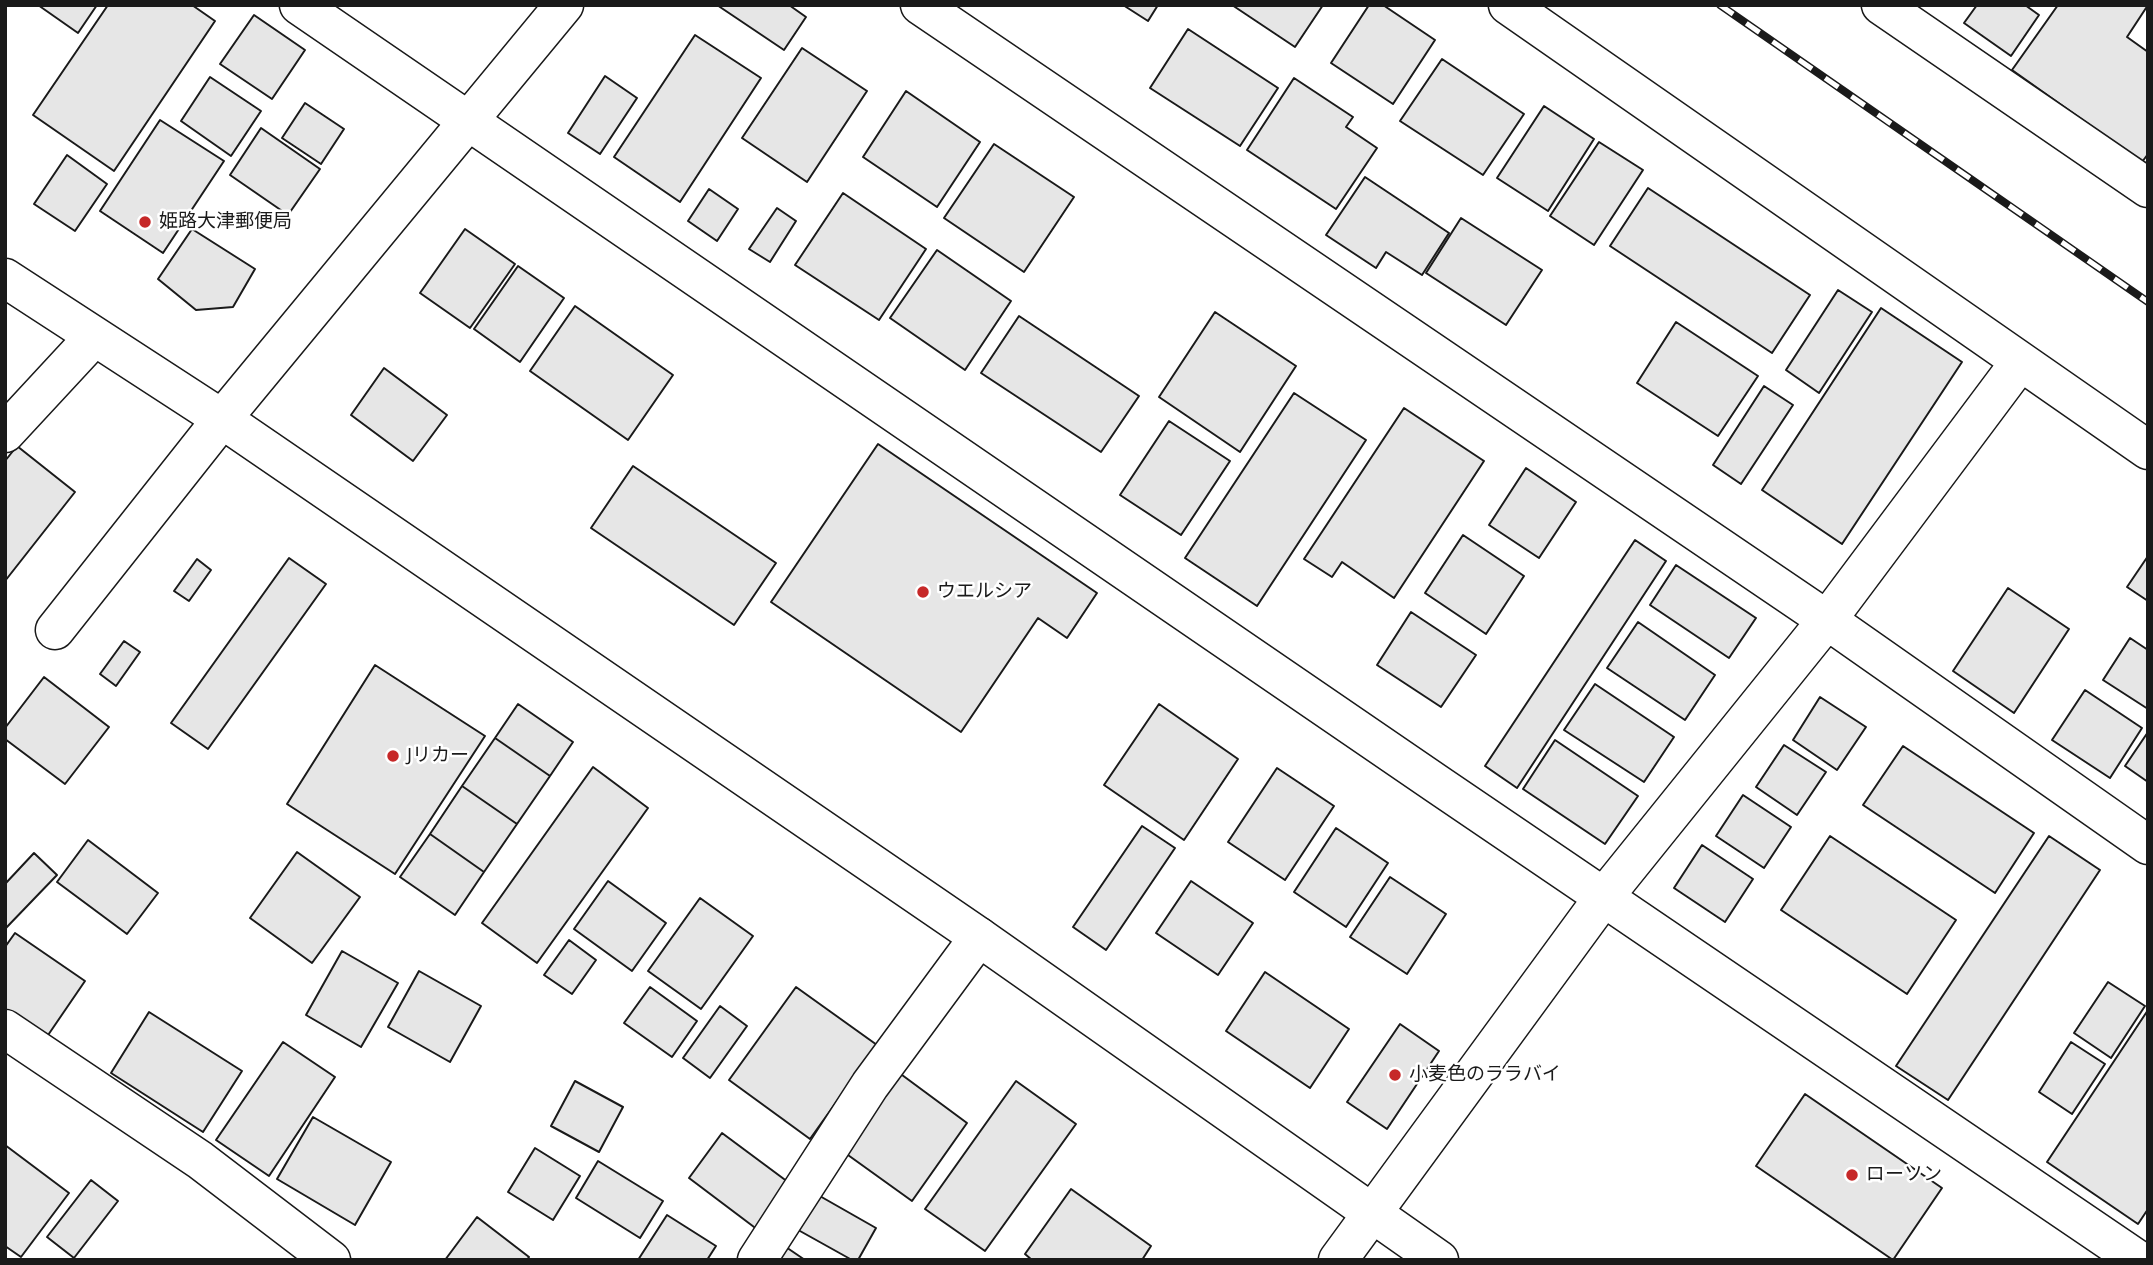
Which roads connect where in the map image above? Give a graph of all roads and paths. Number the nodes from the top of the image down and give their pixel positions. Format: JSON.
{"nodes":[{"id":1,"x":299,"y":5,"type":"edge"},
{"id":2,"x":564,"y":5,"type":"edge"},
{"id":3,"x":920,"y":5,"type":"edge"},
{"id":4,"x":1508,"y":5,"type":"edge"},
{"id":5,"x":1881,"y":5,"type":"edge"},
{"id":6,"x":467,"y":123,"type":"junction"},
{"id":7,"x":2148,"y":188,"type":"edge"},
{"id":8,"x":5,"y":278,"type":"edge"},
{"id":9,"x":93,"y":337,"type":"junction"},
{"id":10,"x":2020,"y":362,"type":"junction"},
{"id":11,"x":222,"y":419,"type":"junction"},
{"id":12,"x":5,"y":433,"type":"edge"},
{"id":13,"x":2148,"y":450,"type":"edge"},
{"id":14,"x":1826,"y":620,"type":"junction"},
{"id":15,"x":55,"y":630,"type":"dead end"},
{"id":16,"x":2148,"y":845,"type":"edge"},
{"id":17,"x":1604,"y":898,"type":"junction"},
{"id":18,"x":979,"y":937,"type":"junction"},
{"id":19,"x":5,"y":1029,"type":"edge"},
{"id":20,"x":1373,"y":1213,"type":"junction"},
{"id":21,"x":331,"y":1260,"type":"edge"},
{"id":22,"x":757,"y":1260,"type":"edge"},
{"id":23,"x":1338,"y":1260,"type":"edge"},
{"id":24,"x":1439,"y":1260,"type":"edge"},
{"id":25,"x":2138,"y":1260,"type":"edge"}],
"edges":[{"from":1,"to":6,"type":"street"},
{"from":2,"to":6,"type":"street"},
{"from":3,"to":14,"type":"street"},
{"from":4,"to":10,"type":"street"},
{"from":5,"to":7,"type":"street"},
{"from":6,"to":11,"type":"street"},
{"from":6,"to":17,"type":"street"},
{"from":8,"to":9,"type":"street"},
{"from":9,"to":11,"type":"street"},
{"from":9,"to":12,"type":"street"},
{"from":10,"to":13,"type":"street"},
{"from":10,"to":14,"type":"street"},
{"from":11,"to":15,"type":"street"},
{"from":11,"to":18,"type":"street"},
{"from":14,"to":16,"type":"street"},
{"from":14,"to":17,"type":"street"},
{"from":17,"to":20,"type":"street"},
{"from":17,"to":25,"type":"street"},
{"from":18,"to":20,"type":"street"},
{"from":18,"to":22,"type":"street"},
{"from":19,"to":21,"type":"street"},
{"from":20,"to":23,"type":"street"},
{"from":20,"to":24,"type":"street"}]}
